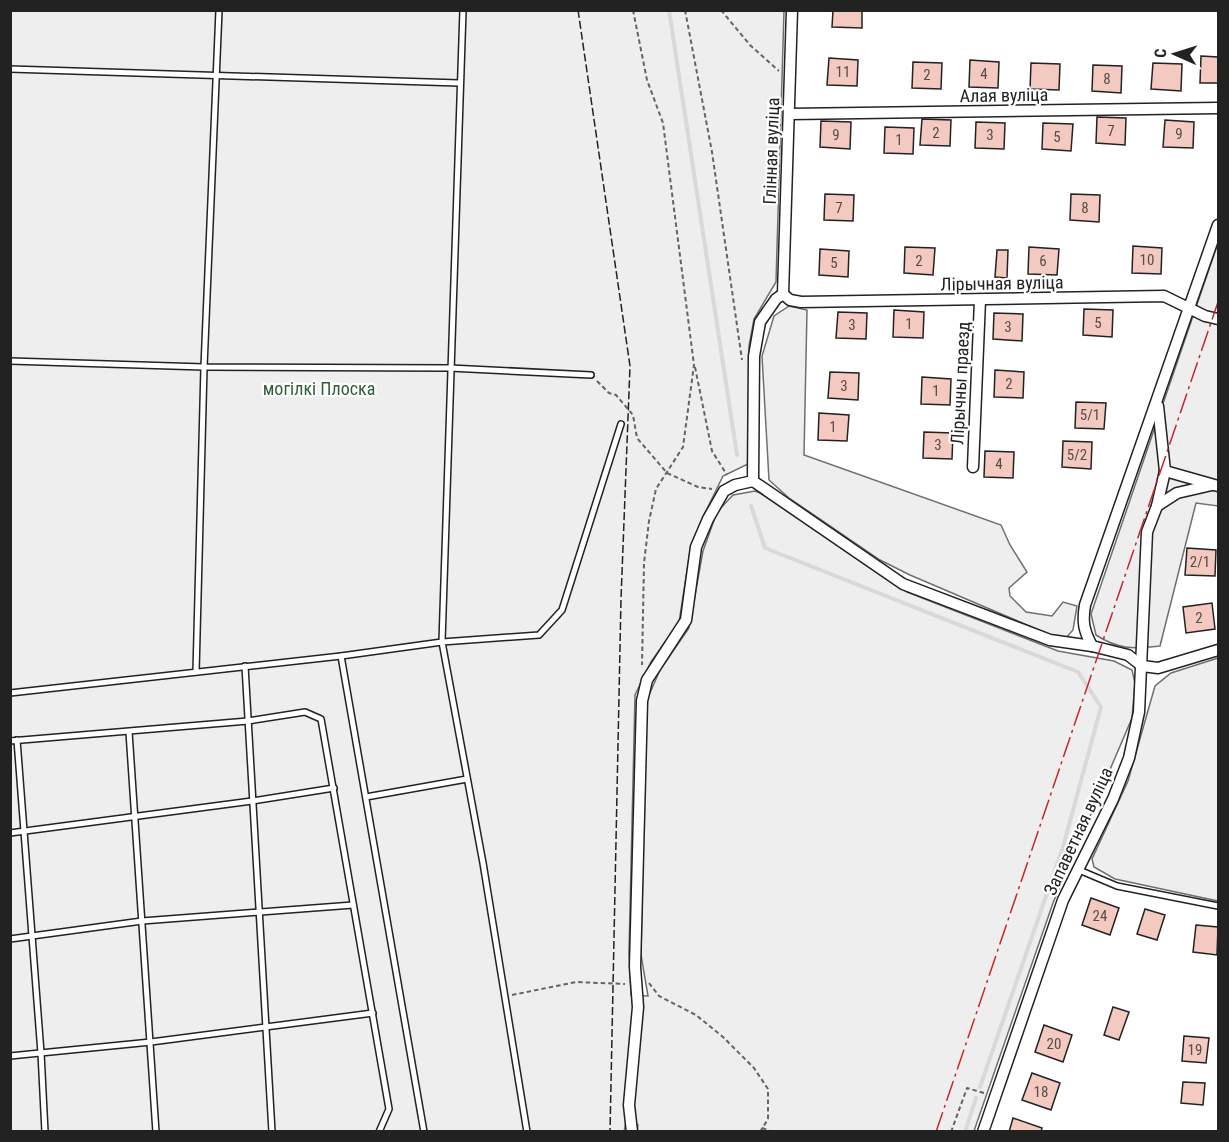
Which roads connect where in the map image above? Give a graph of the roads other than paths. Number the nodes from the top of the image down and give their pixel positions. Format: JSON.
{"nodes":[{"id":1,"x":219,"y":10,"type":"edge"},
{"id":2,"x":463,"y":10,"type":"edge"},
{"id":3,"x":792,"y":10,"type":"edge"},
{"id":4,"x":10,"y":69,"type":"edge"},
{"id":5,"x":216,"y":76,"type":"junction"},
{"id":6,"x":459,"y":83,"type":"junction"},
{"id":7,"x":1218,"y":108,"type":"edge"},
{"id":8,"x":790,"y":114,"type":"junction"},
{"id":9,"x":1218,"y":225,"type":"edge"},
{"id":10,"x":783,"y":294,"type":"junction"},
{"id":11,"x":980,"y":300,"type":"junction"},
{"id":12,"x":1189,"y":309,"type":"junction"},
{"id":13,"x":1218,"y":319,"type":"edge"},
{"id":14,"x":10,"y":361,"type":"edge"},
{"id":15,"x":204,"y":367,"type":"junction"},
{"id":16,"x":450,"y":368,"type":"junction"},
{"id":17,"x":591,"y":375,"type":"road end"},
{"id":18,"x":1158,"y":402,"type":"junction"},
{"id":19,"x":621,"y":424,"type":"dead end"},
{"id":20,"x":973,"y":467,"type":"dead end"},
{"id":21,"x":1165,"y":471,"type":"junction"},
{"id":22,"x":753,"y":481,"type":"junction"},
{"id":23,"x":1215,"y":485,"type":"edge"},
{"id":24,"x":1157,"y":506,"type":"junction"},
{"id":25,"x":442,"y":642,"type":"junction"},
{"id":26,"x":1092,"y":646,"type":"junction"},
{"id":27,"x":1218,"y":650,"type":"edge"},
{"id":28,"x":341,"y":656,"type":"junction"},
{"id":29,"x":245,"y":666,"type":"junction"},
{"id":30,"x":1142,"y":666,"type":"junction"},
{"id":31,"x":196,"y":672,"type":"junction"},
{"id":32,"x":10,"y":693,"type":"edge"},
{"id":33,"x":248,"y":721,"type":"junction"},
{"id":34,"x":129,"y":732,"type":"junction"},
{"id":35,"x":14,"y":740,"type":"edge"},
{"id":36,"x":467,"y":779,"type":"junction"},
{"id":37,"x":334,"y":788,"type":"junction"},
{"id":38,"x":366,"y":797,"type":"junction"},
{"id":39,"x":252,"y":801,"type":"junction"},
{"id":40,"x":134,"y":817,"type":"junction"},
{"id":41,"x":23,"y":831,"type":"junction"},
{"id":42,"x":10,"y":832,"type":"edge"},
{"id":43,"x":1077,"y":870,"type":"junction"},
{"id":44,"x":353,"y":905,"type":"junction"},
{"id":45,"x":1218,"y":906,"type":"edge"},
{"id":46,"x":260,"y":913,"type":"junction"},
{"id":47,"x":142,"y":921,"type":"junction"},
{"id":48,"x":31,"y":937,"type":"junction"},
{"id":49,"x":10,"y":939,"type":"edge"},
{"id":50,"x":373,"y":1013,"type":"junction"},
{"id":51,"x":267,"y":1028,"type":"junction"},
{"id":52,"x":151,"y":1042,"type":"junction"},
{"id":53,"x":41,"y":1053,"type":"junction"},
{"id":54,"x":10,"y":1056,"type":"edge"},
{"id":55,"x":45,"y":1131,"type":"edge"},
{"id":56,"x":156,"y":1131,"type":"edge"},
{"id":57,"x":272,"y":1131,"type":"edge"},
{"id":58,"x":379,"y":1131,"type":"edge"},
{"id":59,"x":424,"y":1131,"type":"edge"},
{"id":60,"x":527,"y":1131,"type":"edge"},
{"id":61,"x":632,"y":1131,"type":"edge"},
{"id":62,"x":983,"y":1131,"type":"edge"}],
"edges":[{"from":1,"to":5,"type":"lane"},
{"from":2,"to":6,"type":"lane"},
{"from":3,"to":8,"type":"street","name":"Глінная вуліца"},
{"from":4,"to":5,"type":"lane"},
{"from":5,"to":6,"type":"lane"},
{"from":5,"to":15,"type":"lane"},
{"from":6,"to":16,"type":"lane"},
{"from":7,"to":8,"type":"street","name":"Алая вуліца"},
{"from":8,"to":10,"type":"street","name":"Глінная вуліца"},
{"from":9,"to":12,"type":"street"},
{"from":10,"to":11,"type":"street","name":"Лірычная вуліца"},
{"from":10,"to":22,"type":"street"},
{"from":11,"to":12,"type":"street","name":"Лірычная вуліца"},
{"from":11,"to":20,"type":"street","name":"Лірычны праезд"},
{"from":12,"to":13,"type":"street","name":"Лірычная вуліца"},
{"from":12,"to":18,"type":"street"},
{"from":14,"to":15,"type":"lane"},
{"from":15,"to":16,"type":"lane"},
{"from":15,"to":31,"type":"lane"},
{"from":16,"to":17,"type":"lane"},
{"from":16,"to":25,"type":"lane"},
{"from":18,"to":21,"type":"street","name":"Запаветная вуліца"},
{"from":18,"to":26,"type":"street"},
{"from":19,"to":25,"type":"lane"},
{"from":21,"to":23,"type":"street"},
{"from":21,"to":24,"type":"street","name":"Запаветная вуліца"},
{"from":22,"to":26,"type":"street"},
{"from":22,"to":61,"type":"street"},
{"from":23,"to":24,"type":"street"},
{"from":24,"to":30,"type":"street","name":"Запаветная вуліца"},
{"from":25,"to":28,"type":"lane"},
{"from":25,"to":36,"type":"lane"},
{"from":26,"to":30,"type":"street"},
{"from":27,"to":30,"type":"street"},
{"from":28,"to":29,"type":"lane"},
{"from":28,"to":38,"type":"lane"},
{"from":29,"to":31,"type":"lane"},
{"from":29,"to":33,"type":"lane"},
{"from":30,"to":43,"type":"street","name":"Запаветная вуліца"},
{"from":31,"to":32,"type":"lane"},
{"from":33,"to":34,"type":"lane"},
{"from":33,"to":37,"type":"lane"},
{"from":33,"to":39,"type":"lane"},
{"from":34,"to":35,"type":"lane"},
{"from":34,"to":40,"type":"lane"},
{"from":35,"to":41,"type":"lane"},
{"from":36,"to":38,"type":"lane"},
{"from":36,"to":60,"type":"lane"},
{"from":37,"to":39,"type":"lane"},
{"from":37,"to":44,"type":"lane"},
{"from":38,"to":59,"type":"lane"},
{"from":39,"to":40,"type":"lane"},
{"from":39,"to":46,"type":"lane"},
{"from":40,"to":41,"type":"lane"},
{"from":40,"to":47,"type":"lane"},
{"from":41,"to":42,"type":"lane"},
{"from":41,"to":48,"type":"lane"},
{"from":43,"to":45,"type":"lane"},
{"from":43,"to":62,"type":"street","name":"Запаветная вуліца"},
{"from":44,"to":46,"type":"lane"},
{"from":44,"to":50,"type":"lane"},
{"from":46,"to":47,"type":"lane"},
{"from":46,"to":51,"type":"lane"},
{"from":47,"to":48,"type":"lane"},
{"from":47,"to":52,"type":"lane"},
{"from":48,"to":49,"type":"lane"},
{"from":48,"to":53,"type":"lane"},
{"from":50,"to":51,"type":"lane"},
{"from":50,"to":58,"type":"lane"},
{"from":51,"to":52,"type":"lane"},
{"from":51,"to":57,"type":"lane"},
{"from":52,"to":53,"type":"lane"},
{"from":52,"to":56,"type":"lane"},
{"from":53,"to":54,"type":"lane"},
{"from":53,"to":55,"type":"lane"}]}
